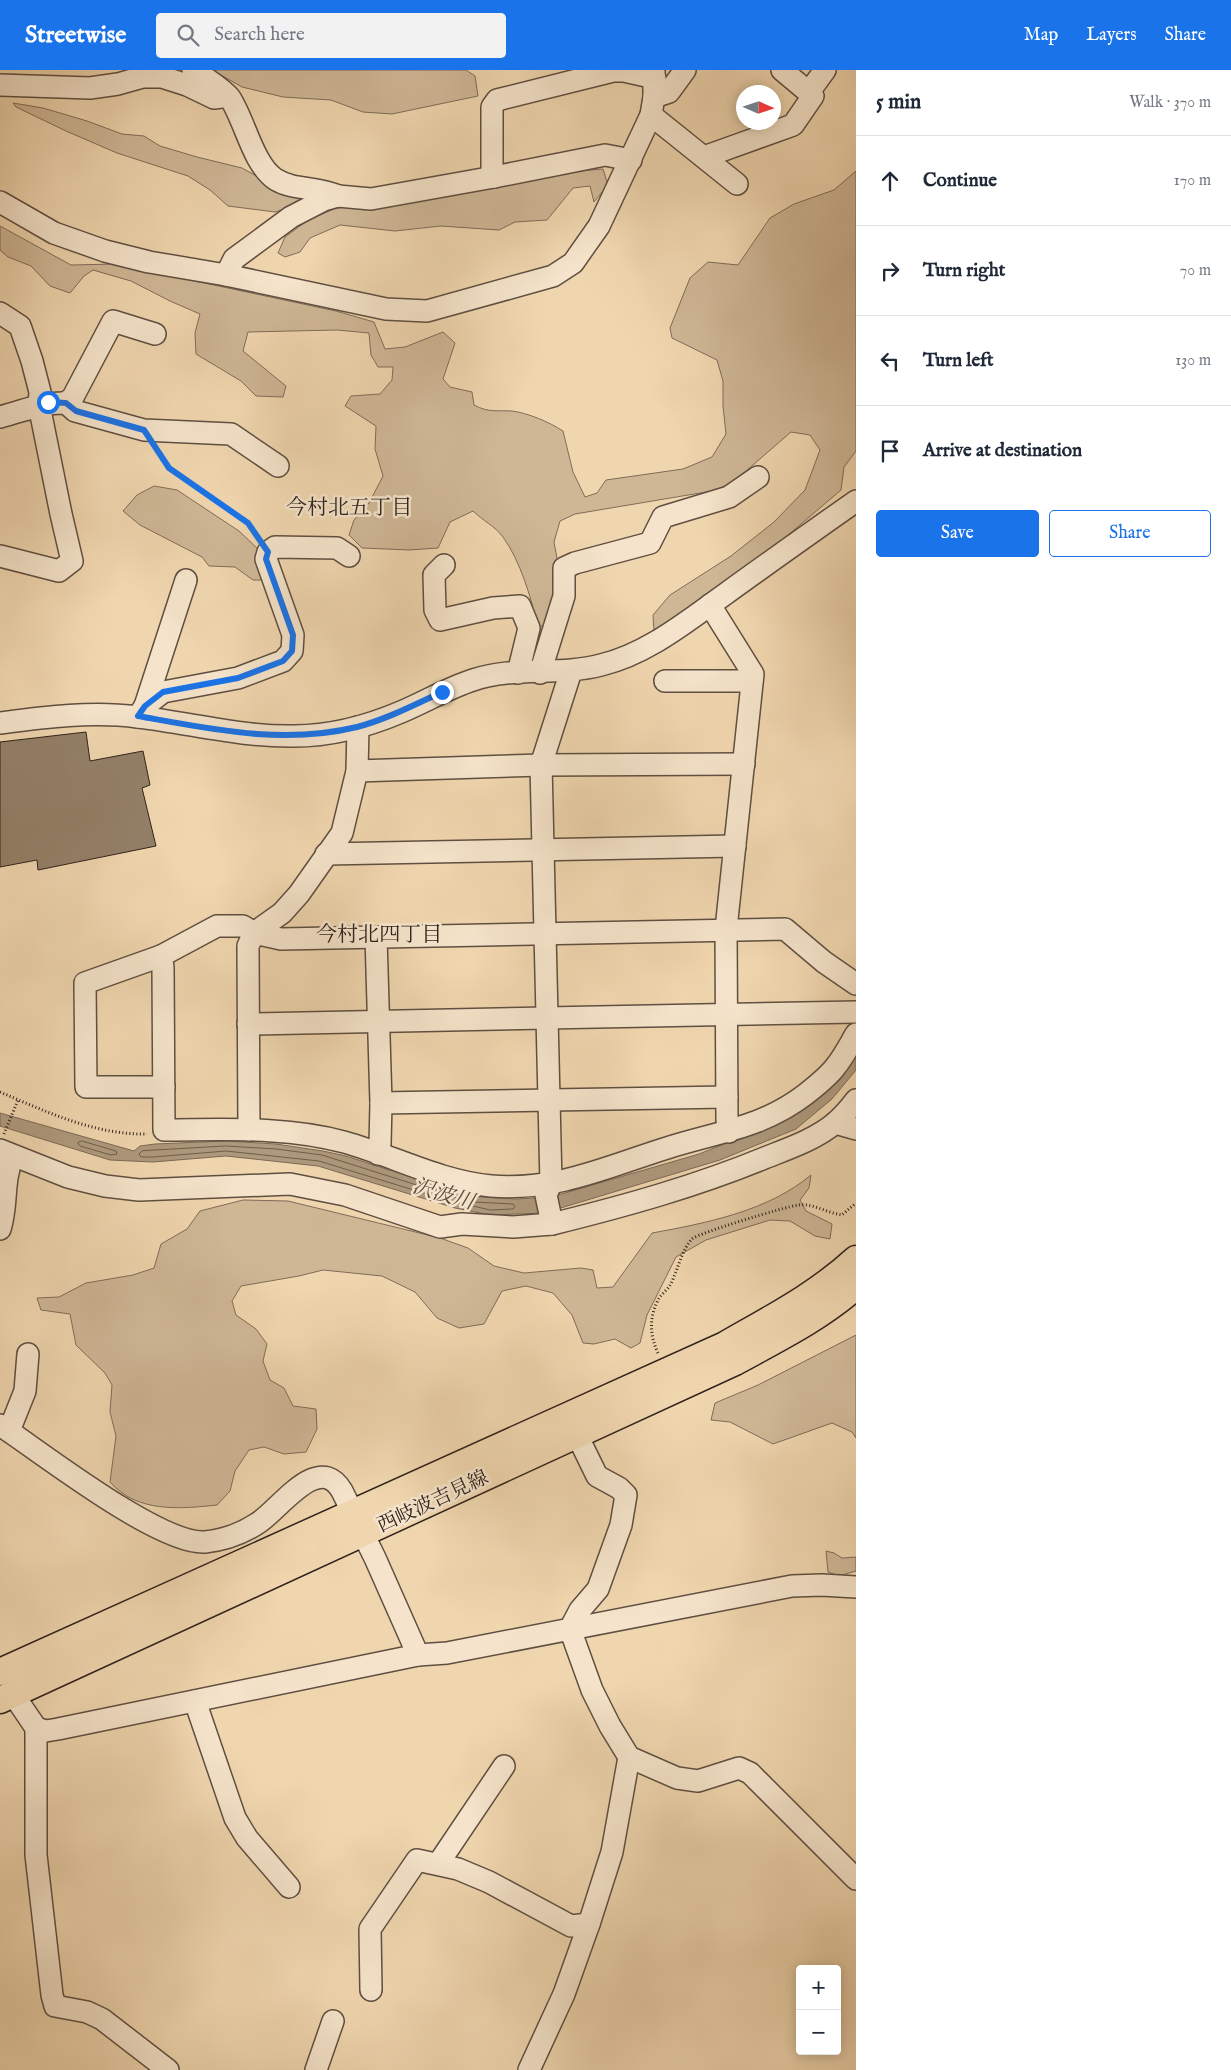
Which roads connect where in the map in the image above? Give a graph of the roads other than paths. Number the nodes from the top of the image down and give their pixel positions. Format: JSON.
{"nodes":[{"id":1,"x":193,"y":70,"type":"edge"},
{"id":2,"x":685,"y":70,"type":"edge"},
{"id":3,"x":782,"y":70,"type":"edge"},
{"id":4,"x":825,"y":70,"type":"edge"},
{"id":5,"x":0,"y":85,"type":"edge"},
{"id":6,"x":653,"y":90,"type":"edge"},
{"id":7,"x":809,"y":92,"type":"junction"},
{"id":8,"x":228,"y":96,"type":"junction"},
{"id":9,"x":704,"y":157,"type":"junction"},
{"id":10,"x":631,"y":160,"type":"junction"},
{"id":11,"x":494,"y":178,"type":"junction"},
{"id":12,"x":736,"y":184,"type":"dead end"},
{"id":13,"x":338,"y":196,"type":"junction"},
{"id":14,"x":0,"y":202,"type":"edge"},
{"id":15,"x":226,"y":275,"type":"junction"},
{"id":16,"x":0,"y":313,"type":"edge"},
{"id":17,"x":155,"y":334,"type":"dead end"},
{"id":18,"x":66,"y":403,"type":"junction"},
{"id":19,"x":39,"y":405,"type":"junction"},
{"id":20,"x":0,"y":417,"type":"edge"},
{"id":21,"x":278,"y":466,"type":"dead end"},
{"id":22,"x":758,"y":478,"type":"dead end"},
{"id":23,"x":856,"y":501,"type":"edge"},
{"id":24,"x":0,"y":556,"type":"edge"},
{"id":25,"x":349,"y":556,"type":"dead end"},
{"id":26,"x":444,"y":565,"type":"dead end"},
{"id":27,"x":186,"y":580,"type":"dead end"},
{"id":28,"x":710,"y":605,"type":"junction"},
{"id":29,"x":571,"y":671,"type":"junction"},
{"id":30,"x":540,"y":673,"type":"junction"},
{"id":31,"x":518,"y":674,"type":"junction"},
{"id":32,"x":666,"y":681,"type":"dead end"},
{"id":33,"x":752,"y":681,"type":"junction"},
{"id":34,"x":141,"y":712,"type":"junction"},
{"id":35,"x":0,"y":723,"type":"edge"},
{"id":36,"x":358,"y":726,"type":"junction"},
{"id":37,"x":744,"y":764,"type":"junction"},
{"id":38,"x":541,"y":765,"type":"junction"},
{"id":39,"x":357,"y":771,"type":"junction"},
{"id":40,"x":734,"y":846,"type":"junction"},
{"id":41,"x":543,"y":849,"type":"junction"},
{"id":42,"x":326,"y":854,"type":"junction"},
{"id":43,"x":726,"y":929,"type":"junction"},
{"id":44,"x":254,"y":933,"type":"junction"},
{"id":45,"x":544,"y":933,"type":"junction"},
{"id":46,"x":376,"y":937,"type":"junction"},
{"id":47,"x":161,"y":956,"type":"junction"},
{"id":48,"x":856,"y":984,"type":"edge"},
{"id":49,"x":856,"y":1012,"type":"edge"},
{"id":50,"x":727,"y":1016,"type":"junction"},
{"id":51,"x":545,"y":1018,"type":"junction"},
{"id":52,"x":380,"y":1022,"type":"junction"},
{"id":53,"x":248,"y":1024,"type":"junction"},
{"id":54,"x":856,"y":1034,"type":"edge"},
{"id":55,"x":164,"y":1087,"type":"junction"},
{"id":56,"x":727,"y":1098,"type":"junction"},
{"id":57,"x":548,"y":1099,"type":"junction"},
{"id":58,"x":856,"y":1100,"type":"edge"},
{"id":59,"x":381,"y":1104,"type":"junction"},
{"id":60,"x":835,"y":1124,"type":"junction"},
{"id":61,"x":856,"y":1129,"type":"edge"},
{"id":62,"x":249,"y":1130,"type":"junction"},
{"id":63,"x":729,"y":1132,"type":"junction"},
{"id":64,"x":6,"y":1147,"type":"edge"},
{"id":65,"x":378,"y":1154,"type":"junction"},
{"id":66,"x":548,"y":1189,"type":"junction"},
{"id":67,"x":551,"y":1222,"type":"junction"},
{"id":68,"x":0,"y":1230,"type":"edge"},
{"id":69,"x":856,"y":1259,"type":"edge"},
{"id":70,"x":856,"y":1286,"type":"edge"},
{"id":71,"x":28,"y":1354,"type":"dead end"},
{"id":72,"x":4,"y":1428,"type":"edge"},
{"id":73,"x":577,"y":1434,"type":"junction"},
{"id":74,"x":358,"y":1524,"type":"junction"},
{"id":75,"x":852,"y":1583,"type":"edge"},
{"id":76,"x":570,"y":1629,"type":"junction"},
{"id":77,"x":418,"y":1655,"type":"junction"},
{"id":78,"x":0,"y":1672,"type":"edge"},
{"id":79,"x":6,"y":1697,"type":"edge"},
{"id":80,"x":195,"y":1701,"type":"junction"},
{"id":81,"x":36,"y":1728,"type":"junction"},
{"id":82,"x":629,"y":1757,"type":"junction"},
{"id":83,"x":504,"y":1766,"type":"dead end"},
{"id":84,"x":438,"y":1864,"type":"junction"},
{"id":85,"x":856,"y":1879,"type":"edge"},
{"id":86,"x":289,"y":1887,"type":"dead end"},
{"id":87,"x":590,"y":1924,"type":"junction"},
{"id":88,"x":371,"y":1990,"type":"dead end"},
{"id":89,"x":333,"y":2021,"type":"dead end"},
{"id":90,"x":168,"y":2070,"type":"edge"},
{"id":91,"x":316,"y":2070,"type":"edge"},
{"id":92,"x":529,"y":2070,"type":"edge"}],
"edges":[{"from":1,"to":8,"type":"street"},
{"from":2,"to":6,"type":"street"},
{"from":3,"to":7,"type":"street"},
{"from":4,"to":7,"type":"street"},
{"from":5,"to":8,"type":"street"},
{"from":6,"to":9,"type":"street"},
{"from":6,"to":10,"type":"street"},
{"from":6,"to":11,"type":"street"},
{"from":7,"to":9,"type":"street"},
{"from":8,"to":13,"type":"street"},
{"from":9,"to":12,"type":"street"},
{"from":10,"to":11,"type":"street"},
{"from":10,"to":15,"type":"street"},
{"from":11,"to":13,"type":"street"},
{"from":13,"to":15,"type":"street"},
{"from":14,"to":15,"type":"street"},
{"from":16,"to":19,"type":"street"},
{"from":17,"to":18,"type":"street"},
{"from":18,"to":19,"type":"street"},
{"from":18,"to":21,"type":"street"},
{"from":19,"to":20,"type":"street"},
{"from":19,"to":24,"type":"street"},
{"from":22,"to":30,"type":"street"},
{"from":23,"to":28,"type":"street"},
{"from":25,"to":34,"type":"street"},
{"from":26,"to":31,"type":"street"},
{"from":27,"to":34,"type":"street"},
{"from":28,"to":29,"type":"street"},
{"from":28,"to":33,"type":"street"},
{"from":29,"to":30,"type":"street"},
{"from":29,"to":38,"type":"street"},
{"from":30,"to":31,"type":"street"},
{"from":31,"to":36,"type":"street"},
{"from":32,"to":33,"type":"street"},
{"from":33,"to":37,"type":"street"},
{"from":34,"to":35,"type":"street"},
{"from":34,"to":36,"type":"street"},
{"from":36,"to":39,"type":"street"},
{"from":37,"to":38,"type":"street"},
{"from":37,"to":40,"type":"street"},
{"from":38,"to":39,"type":"street"},
{"from":38,"to":41,"type":"street"},
{"from":39,"to":42,"type":"street"},
{"from":40,"to":41,"type":"street"},
{"from":40,"to":43,"type":"street"},
{"from":41,"to":42,"type":"street"},
{"from":41,"to":45,"type":"street"},
{"from":42,"to":44,"type":"street"},
{"from":43,"to":45,"type":"street"},
{"from":43,"to":48,"type":"street"},
{"from":43,"to":50,"type":"street"},
{"from":44,"to":46,"type":"street"},
{"from":44,"to":47,"type":"street"},
{"from":44,"to":53,"type":"street"},
{"from":45,"to":46,"type":"street"},
{"from":45,"to":51,"type":"street"},
{"from":46,"to":52,"type":"street"},
{"from":47,"to":55,"type":"street"},
{"from":47,"to":55,"type":"street"},
{"from":49,"to":50,"type":"street"},
{"from":50,"to":51,"type":"street"},
{"from":50,"to":56,"type":"street"},
{"from":51,"to":52,"type":"street"},
{"from":51,"to":57,"type":"street"},
{"from":52,"to":53,"type":"street"},
{"from":52,"to":59,"type":"street"},
{"from":53,"to":62,"type":"street"},
{"from":54,"to":63,"type":"street"},
{"from":55,"to":62,"type":"street"},
{"from":56,"to":57,"type":"street"},
{"from":56,"to":63,"type":"street"},
{"from":57,"to":59,"type":"street"},
{"from":57,"to":66,"type":"street"},
{"from":58,"to":60,"type":"street"},
{"from":59,"to":65,"type":"street"},
{"from":60,"to":61,"type":"street"},
{"from":60,"to":67,"type":"street"},
{"from":62,"to":65,"type":"street"},
{"from":63,"to":66,"type":"street"},
{"from":64,"to":67,"type":"street"},
{"from":64,"to":68,"type":"street"},
{"from":65,"to":66,"type":"street"},
{"from":66,"to":67,"type":"street"},
{"from":69,"to":74,"type":"main road","name":"西岐波吉見線"},
{"from":70,"to":73,"type":"main road","name":"西岐波吉見線"},
{"from":71,"to":72,"type":"street"},
{"from":72,"to":74,"type":"street"},
{"from":73,"to":74,"type":"main road","name":"西岐波吉見線"},
{"from":73,"to":76,"type":"street"},
{"from":74,"to":77,"type":"street"},
{"from":74,"to":78,"type":"main road","name":"西岐波吉見線"},
{"from":74,"to":79,"type":"main road","name":"西岐波吉見線"},
{"from":75,"to":76,"type":"street"},
{"from":76,"to":77,"type":"street"},
{"from":76,"to":82,"type":"street"},
{"from":77,"to":80,"type":"street"},
{"from":79,"to":81,"type":"street"},
{"from":80,"to":81,"type":"street"},
{"from":80,"to":86,"type":"street"},
{"from":81,"to":90,"type":"street"},
{"from":82,"to":85,"type":"street"},
{"from":82,"to":87,"type":"street"},
{"from":83,"to":84,"type":"street"},
{"from":84,"to":87,"type":"street"},
{"from":84,"to":88,"type":"street"},
{"from":87,"to":92,"type":"street"},
{"from":89,"to":91,"type":"street"}]}
